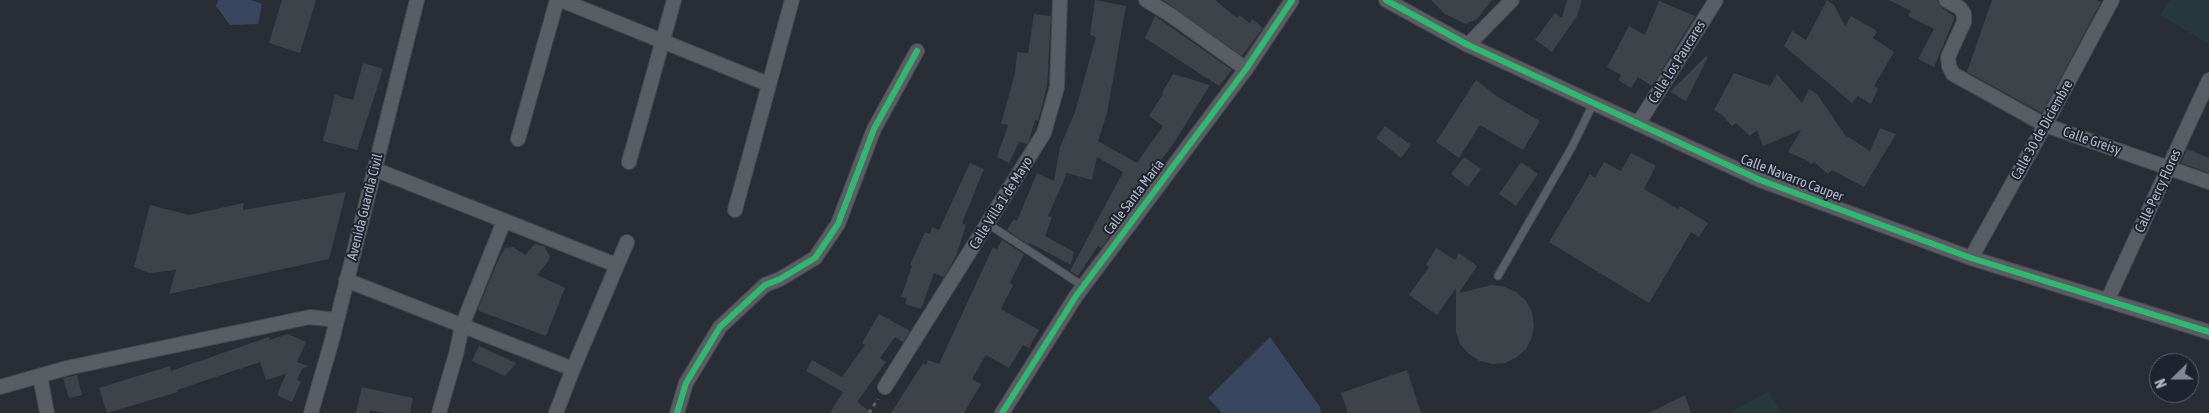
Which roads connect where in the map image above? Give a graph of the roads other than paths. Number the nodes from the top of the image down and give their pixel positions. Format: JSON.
{"nodes":[{"id":1,"x":417,"y":0,"type":"edge"},
{"id":2,"x":557,"y":0,"type":"edge"},
{"id":3,"x":561,"y":0,"type":"edge"},
{"id":4,"x":674,"y":0,"type":"edge"},
{"id":5,"x":792,"y":0,"type":"edge"},
{"id":6,"x":1060,"y":0,"type":"edge"},
{"id":7,"x":1146,"y":0,"type":"edge"},
{"id":8,"x":1292,"y":0,"type":"edge"},
{"id":9,"x":1386,"y":0,"type":"edge"},
{"id":10,"x":1512,"y":0,"type":"edge"},
{"id":11,"x":1716,"y":0,"type":"edge"},
{"id":12,"x":1946,"y":0,"type":"edge"},
{"id":13,"x":2112,"y":0,"type":"edge"},
{"id":14,"x":663,"y":41,"type":"junction"},
{"id":15,"x":1468,"y":45,"type":"junction"},
{"id":16,"x":917,"y":51,"type":"dead end"},
{"id":17,"x":1246,"y":70,"type":"junction"},
{"id":18,"x":2209,"y":80,"type":"edge"},
{"id":19,"x":768,"y":84,"type":"junction"},
{"id":20,"x":1593,"y":104,"type":"junction"},
{"id":21,"x":1638,"y":124,"type":"junction"},
{"id":22,"x":2045,"y":125,"type":"junction"},
{"id":23,"x":518,"y":140,"type":"dead end"},
{"id":24,"x":629,"y":162,"type":"dead end"},
{"id":25,"x":2170,"y":168,"type":"junction"},
{"id":26,"x":374,"y":169,"type":"junction"},
{"id":27,"x":2209,"y":182,"type":"edge"},
{"id":28,"x":735,"y":210,"type":"dead end"},
{"id":29,"x":504,"y":221,"type":"junction"},
{"id":30,"x":988,"y":224,"type":"junction"},
{"id":31,"x":627,"y":242,"type":"dead end"},
{"id":32,"x":1971,"y":258,"type":"junction"},
{"id":33,"x":616,"y":265,"type":"junction"},
{"id":34,"x":1498,"y":276,"type":"dead end"},
{"id":35,"x":346,"y":280,"type":"junction"},
{"id":36,"x":1083,"y":286,"type":"junction"},
{"id":37,"x":2106,"y":301,"type":"junction"},
{"id":38,"x":336,"y":320,"type":"junction"},
{"id":39,"x":462,"y":326,"type":"junction"},
{"id":40,"x":2209,"y":332,"type":"edge"},
{"id":41,"x":573,"y":369,"type":"junction"},
{"id":42,"x":40,"y":376,"type":"junction"},
{"id":43,"x":0,"y":386,"type":"edge"},
{"id":44,"x":885,"y":387,"type":"dead end"},
{"id":45,"x":47,"y":413,"type":"edge"},
{"id":46,"x":312,"y":413,"type":"edge"},
{"id":47,"x":439,"y":413,"type":"edge"},
{"id":48,"x":556,"y":413,"type":"edge"},
{"id":49,"x":677,"y":413,"type":"edge"},
{"id":50,"x":1002,"y":413,"type":"edge"}],
"edges":[{"from":1,"to":26,"type":"street","name":"Avenida Guardia Civil"},
{"from":2,"to":23,"type":"street"},
{"from":3,"to":14,"type":"street"},
{"from":4,"to":14,"type":"street"},
{"from":5,"to":19,"type":"street"},
{"from":6,"to":30,"type":"street","name":"Calle Villa 1 de Mayo"},
{"from":7,"to":17,"type":"street"},
{"from":8,"to":17,"type":"street","name":"Calle Santa María"},
{"from":9,"to":15,"type":"street","name":"Calle Navarro Cauper"},
{"from":10,"to":15,"type":"street"},
{"from":11,"to":21,"type":"street","name":"Calle Los Paucares"},
{"from":12,"to":22,"type":"street","name":"Calle Greisy"},
{"from":13,"to":22,"type":"street","name":"Calle 30 de Diciembre"},
{"from":14,"to":19,"type":"street"},
{"from":14,"to":24,"type":"street"},
{"from":15,"to":20,"type":"street","name":"Calle Navarro Cauper"},
{"from":16,"to":49,"type":"street"},
{"from":17,"to":36,"type":"street","name":"Calle Santa María"},
{"from":18,"to":25,"type":"street","name":"Calle Percy Flores"},
{"from":19,"to":28,"type":"street"},
{"from":20,"to":21,"type":"street","name":"Calle Navarro Cauper"},
{"from":20,"to":34,"type":"lane"},
{"from":21,"to":32,"type":"street","name":"Calle Navarro Cauper"},
{"from":22,"to":25,"type":"street","name":"Calle Greisy"},
{"from":22,"to":32,"type":"street","name":"Calle 30 de Diciembre"},
{"from":25,"to":27,"type":"street","name":"Calle Greisy"},
{"from":25,"to":37,"type":"street","name":"Calle Percy Flores"},
{"from":26,"to":29,"type":"street"},
{"from":26,"to":35,"type":"street","name":"Avenida Guardia Civil"},
{"from":29,"to":33,"type":"street"},
{"from":29,"to":39,"type":"street"},
{"from":30,"to":36,"type":"lane"},
{"from":30,"to":44,"type":"street","name":"Calle Villa 1 de Mayo"},
{"from":31,"to":33,"type":"street"},
{"from":32,"to":37,"type":"street","name":"Calle Navarro Cauper"},
{"from":33,"to":41,"type":"street"},
{"from":35,"to":38,"type":"street","name":"Avenida Guardia Civil"},
{"from":35,"to":39,"type":"street"},
{"from":36,"to":50,"type":"street","name":"Calle Santa María"},
{"from":37,"to":40,"type":"street","name":"Calle Navarro Cauper"},
{"from":38,"to":42,"type":"street"},
{"from":38,"to":46,"type":"street","name":"Avenida Guardia Civil"},
{"from":39,"to":41,"type":"street"},
{"from":39,"to":47,"type":"street"},
{"from":41,"to":48,"type":"street"},
{"from":42,"to":43,"type":"street"},
{"from":42,"to":45,"type":"street"}]}
